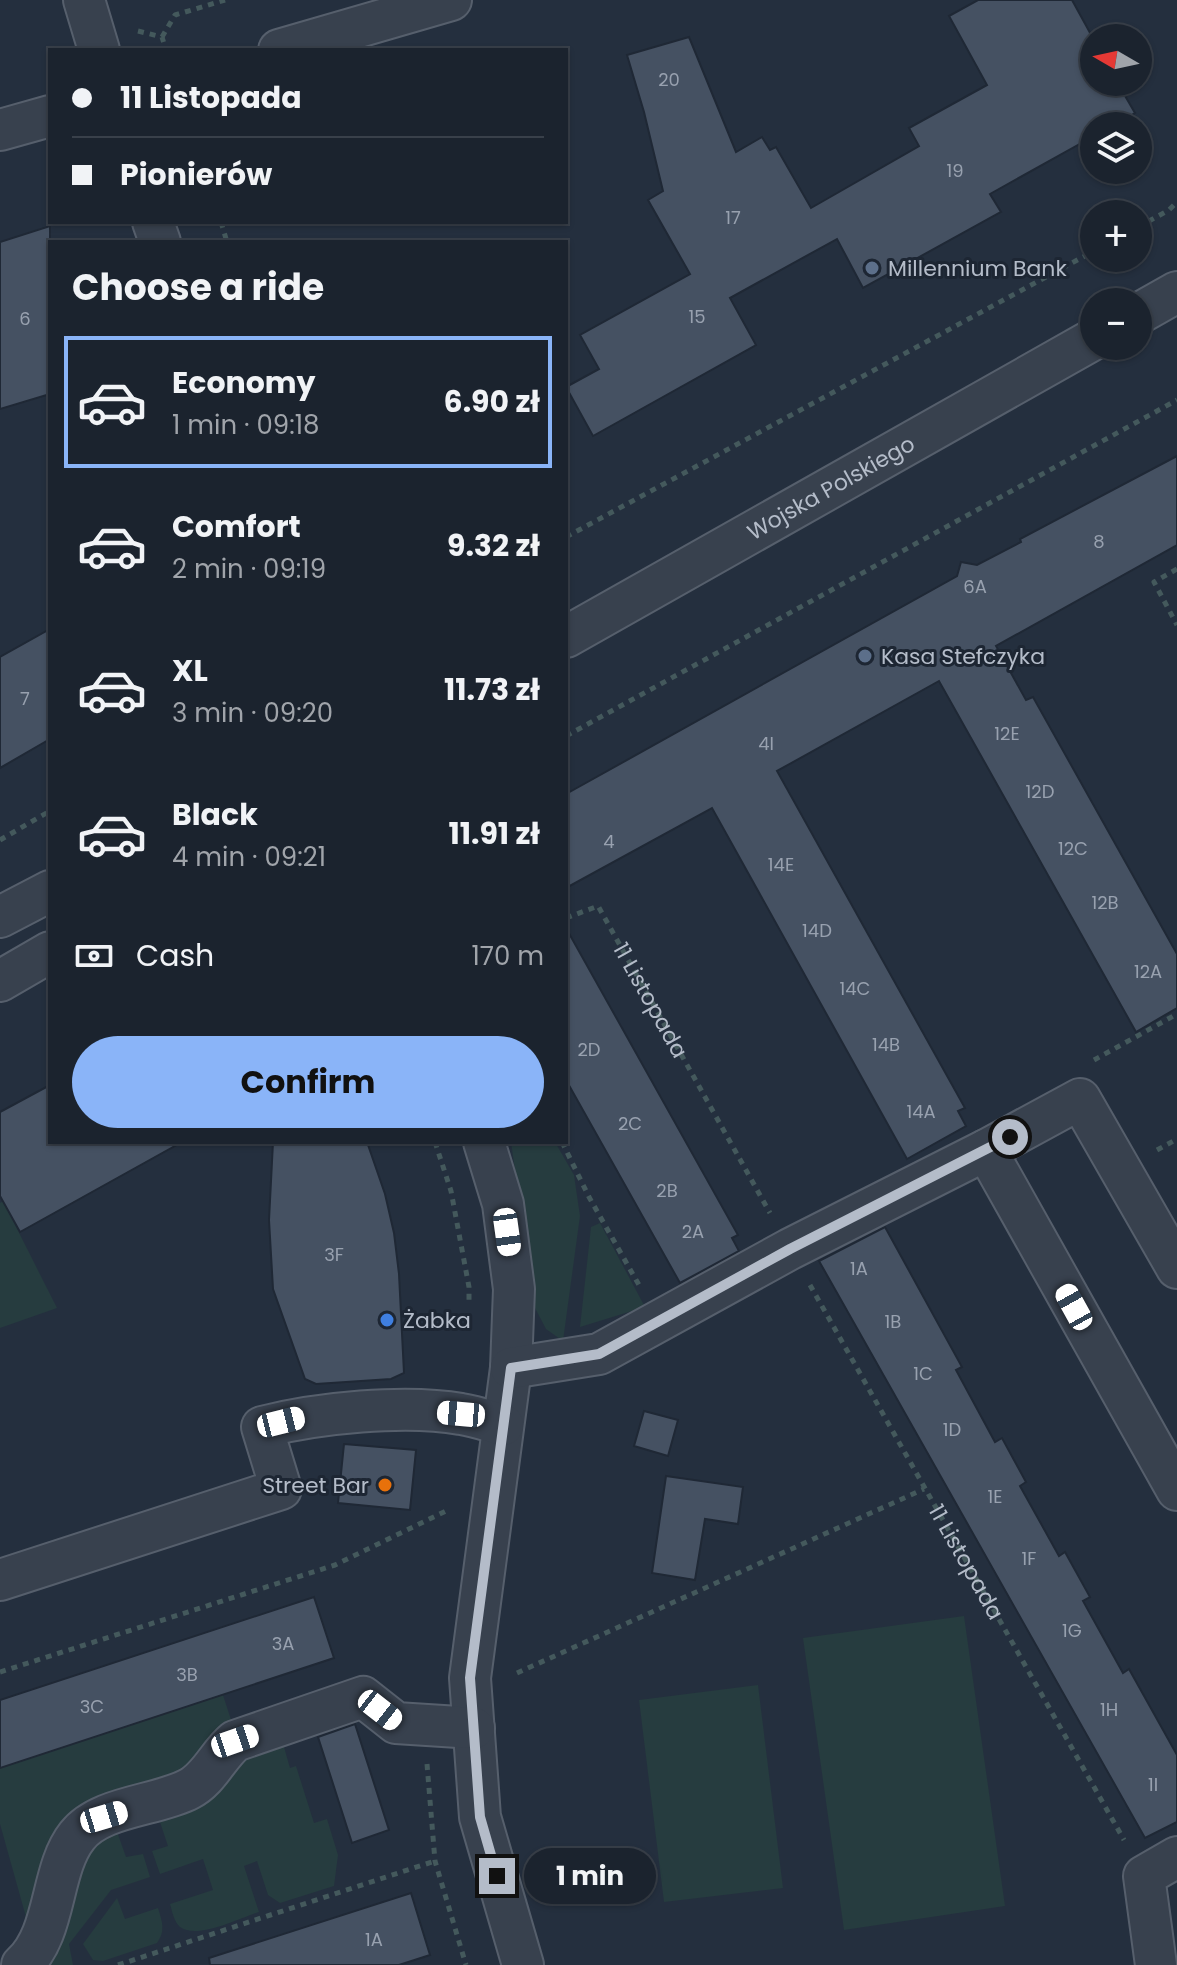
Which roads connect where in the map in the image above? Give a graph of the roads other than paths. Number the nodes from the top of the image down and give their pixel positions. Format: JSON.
{"nodes":[{"id":1,"x":84,"y":0,"type":"edge"},
{"id":2,"x":451,"y":0,"type":"edge"},
{"id":3,"x":98,"y":48,"type":"edge"},
{"id":4,"x":286,"y":48,"type":"edge"},
{"id":5,"x":48,"y":117,"type":"edge"},
{"id":6,"x":0,"y":130,"type":"edge"},
{"id":7,"x":1177,"y":292,"type":"edge"},
{"id":8,"x":1152,"y":306,"type":"edge"},
{"id":9,"x":1080,"y":347,"type":"edge"},
{"id":10,"x":568,"y":636,"type":"edge"},
{"id":11,"x":48,"y":892,"type":"edge"},
{"id":12,"x":0,"y":917,"type":"edge"},
{"id":13,"x":48,"y":953,"type":"edge"},
{"id":14,"x":0,"y":981,"type":"edge"},
{"id":15,"x":485,"y":1144,"type":"edge"},
{"id":16,"x":986,"y":1150,"type":"junction"},
{"id":17,"x":1177,"y":1268,"type":"edge"},
{"id":18,"x":511,"y":1368,"type":"junction"},
{"id":19,"x":503,"y":1425,"type":"junction"},
{"id":20,"x":1177,"y":1490,"type":"edge"},
{"id":21,"x":0,"y":1580,"type":"edge"},
{"id":22,"x":474,"y":1728,"type":"junction"},
{"id":23,"x":1160,"y":1866,"type":"edge"},
{"id":24,"x":22,"y":1965,"type":"edge"},
{"id":25,"x":523,"y":1965,"type":"edge"},
{"id":26,"x":1156,"y":1965,"type":"edge"}],
"edges":[{"from":1,"to":3,"type":"street"},
{"from":2,"to":4,"type":"street"},
{"from":5,"to":6,"type":"street"},
{"from":7,"to":8,"type":"street"},
{"from":9,"to":10,"type":"street","name":"Wojska Polskiego"},
{"from":11,"to":12,"type":"street"},
{"from":13,"to":14,"type":"street"},
{"from":15,"to":18,"type":"street"},
{"from":16,"to":17,"type":"street"},
{"from":16,"to":18,"type":"street"},
{"from":16,"to":20,"type":"street"},
{"from":18,"to":19,"type":"street"},
{"from":19,"to":21,"type":"street"},
{"from":19,"to":22,"type":"street"},
{"from":22,"to":24,"type":"street"},
{"from":22,"to":25,"type":"street"},
{"from":23,"to":26,"type":"street"}]}
